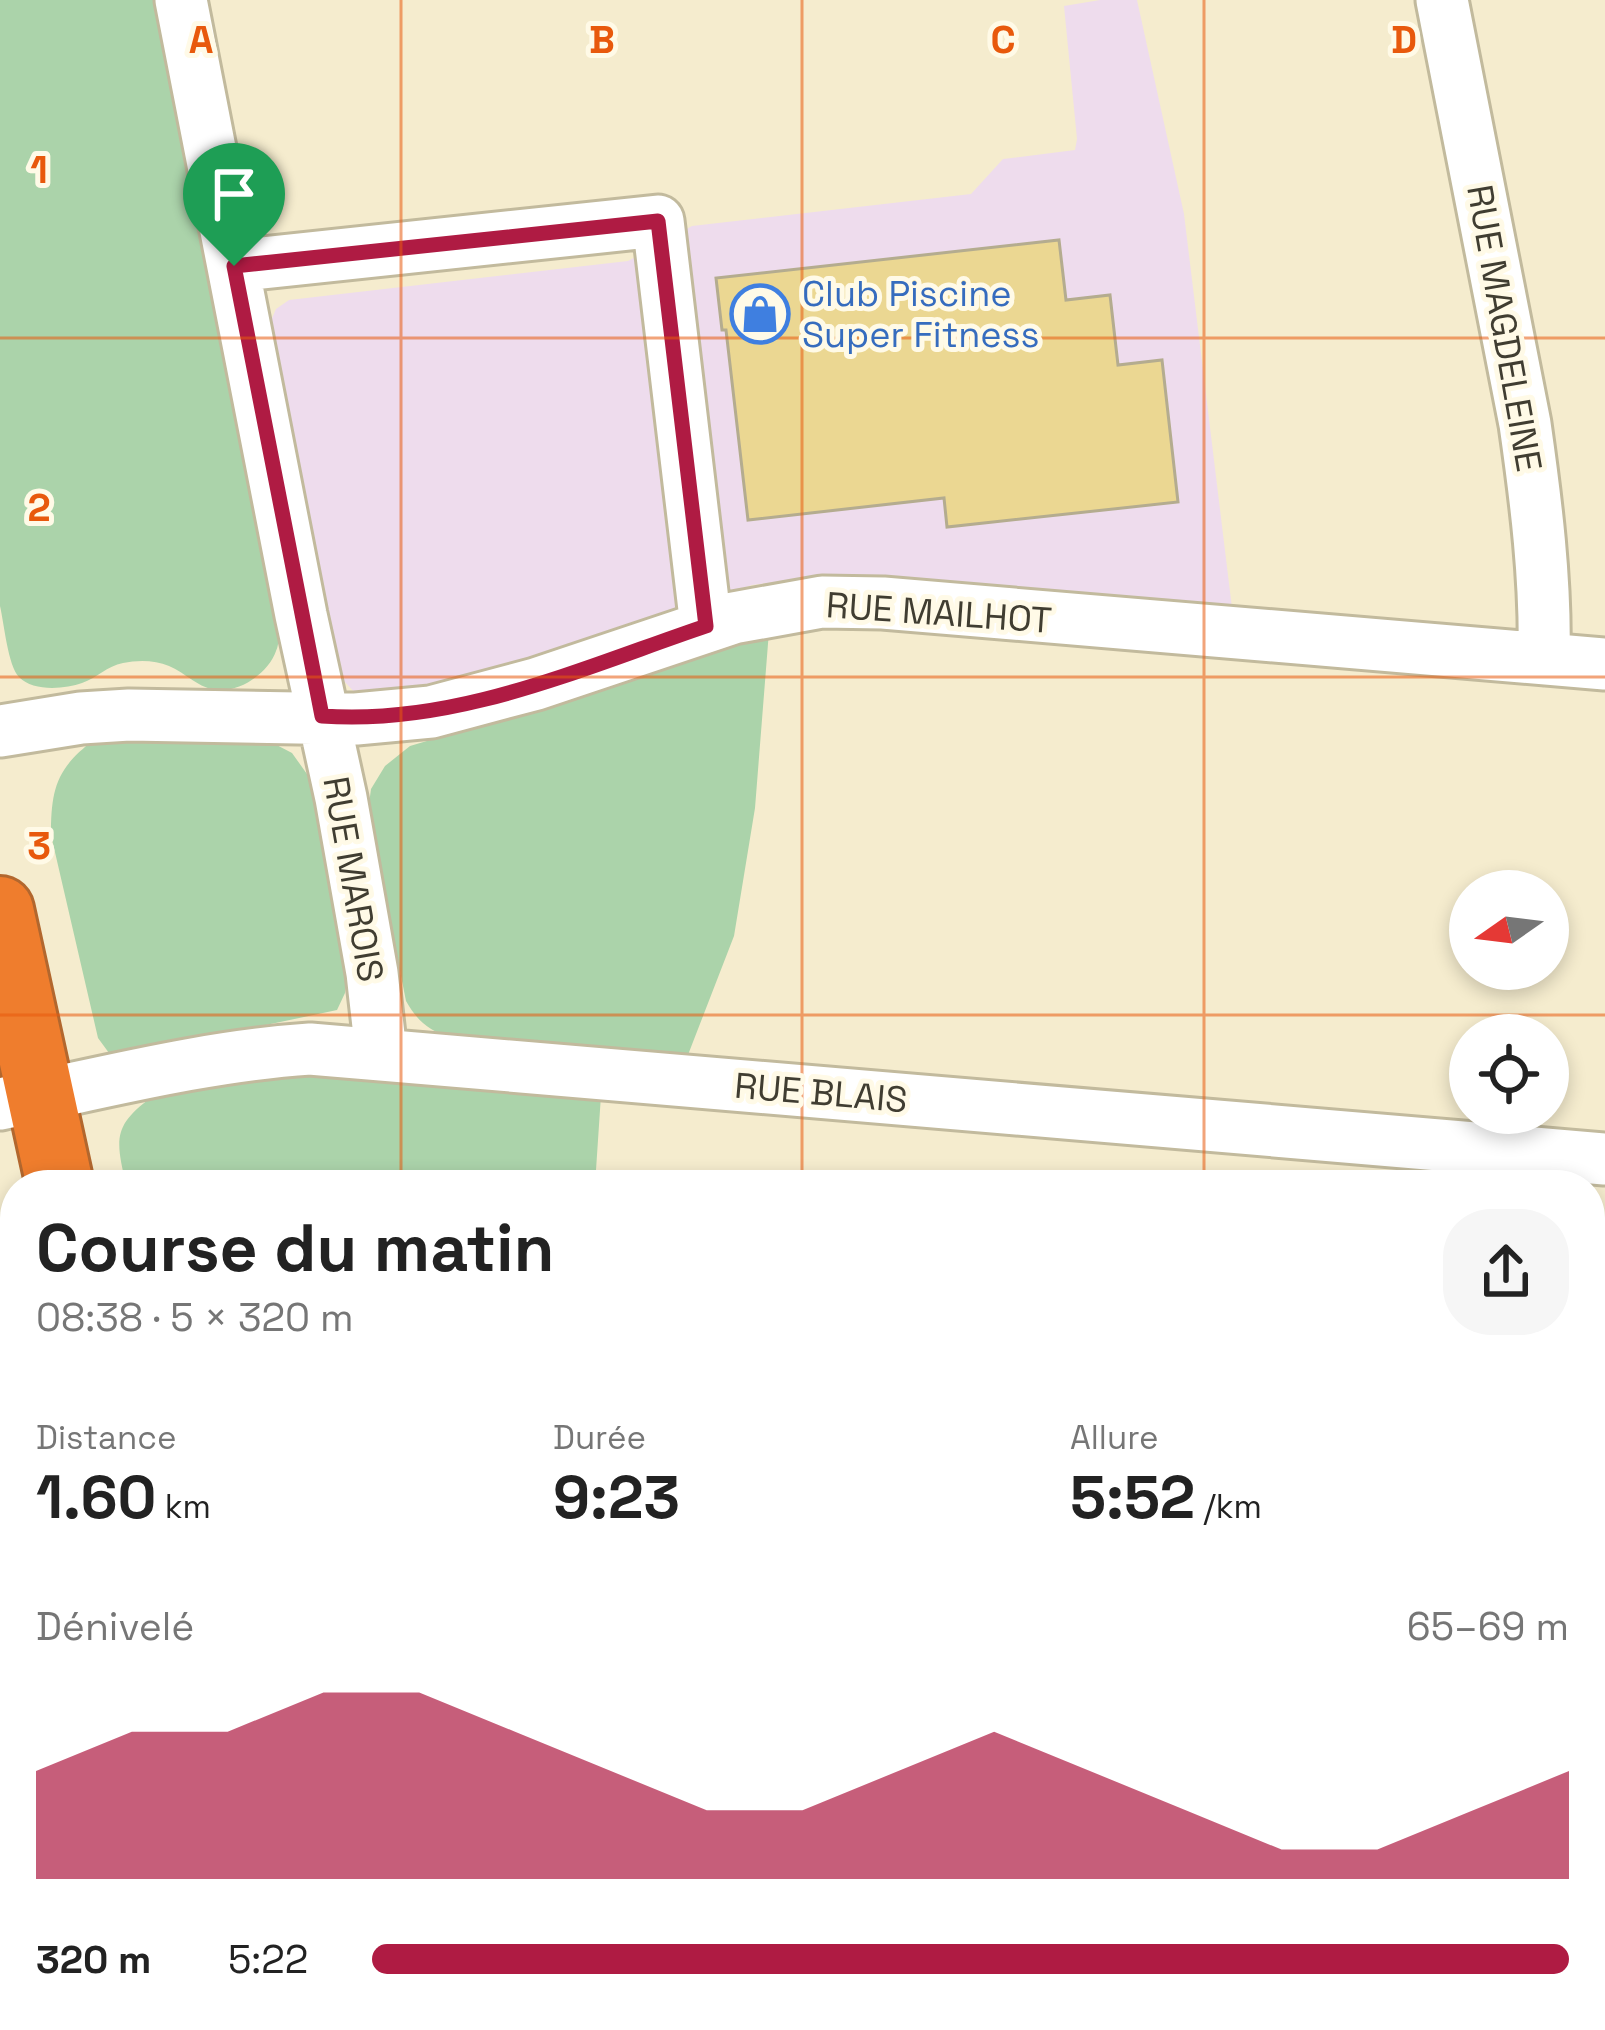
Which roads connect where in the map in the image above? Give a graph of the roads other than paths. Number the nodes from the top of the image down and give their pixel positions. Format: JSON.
{"nodes":[{"id":1,"x":181,"y":0,"type":"edge"},
{"id":2,"x":1442,"y":0,"type":"edge"},
{"id":3,"x":234,"y":266,"type":"junction"},
{"id":4,"x":706,"y":626,"type":"junction"},
{"id":5,"x":1544,"y":659,"type":"junction"},
{"id":6,"x":1605,"y":664,"type":"edge"},
{"id":7,"x":322,"y":716,"type":"junction"},
{"id":8,"x":0,"y":731,"type":"edge"},
{"id":9,"x":0,"y":910,"type":"edge"},
{"id":10,"x":378,"y":1054,"type":"junction"},
{"id":11,"x":20,"y":1100,"type":"edge"},
{"id":12,"x":1605,"y":1159,"type":"edge"},
{"id":13,"x":53,"y":1170,"type":"edge"}],
"edges":[{"from":1,"to":3,"type":"street","name":"RUE MAROIS"},
{"from":2,"to":5,"type":"street","name":"RUE MAGDELEINE"},
{"from":3,"to":4,"type":"street"},
{"from":3,"to":7,"type":"street","name":"RUE MAROIS"},
{"from":4,"to":5,"type":"street","name":"RUE MAILHOT"},
{"from":4,"to":7,"type":"street","name":"RUE MAILHOT"},
{"from":5,"to":6,"type":"street","name":"RUE MAILHOT"},
{"from":7,"to":8,"type":"street","name":"RUE MAILHOT"},
{"from":7,"to":10,"type":"street","name":"RUE MAROIS"},
{"from":9,"to":11,"type":"highway"},
{"from":10,"to":11,"type":"street","name":"RUE BLAIS"},
{"from":10,"to":12,"type":"street","name":"RUE BLAIS"},
{"from":11,"to":13,"type":"highway"}]}
